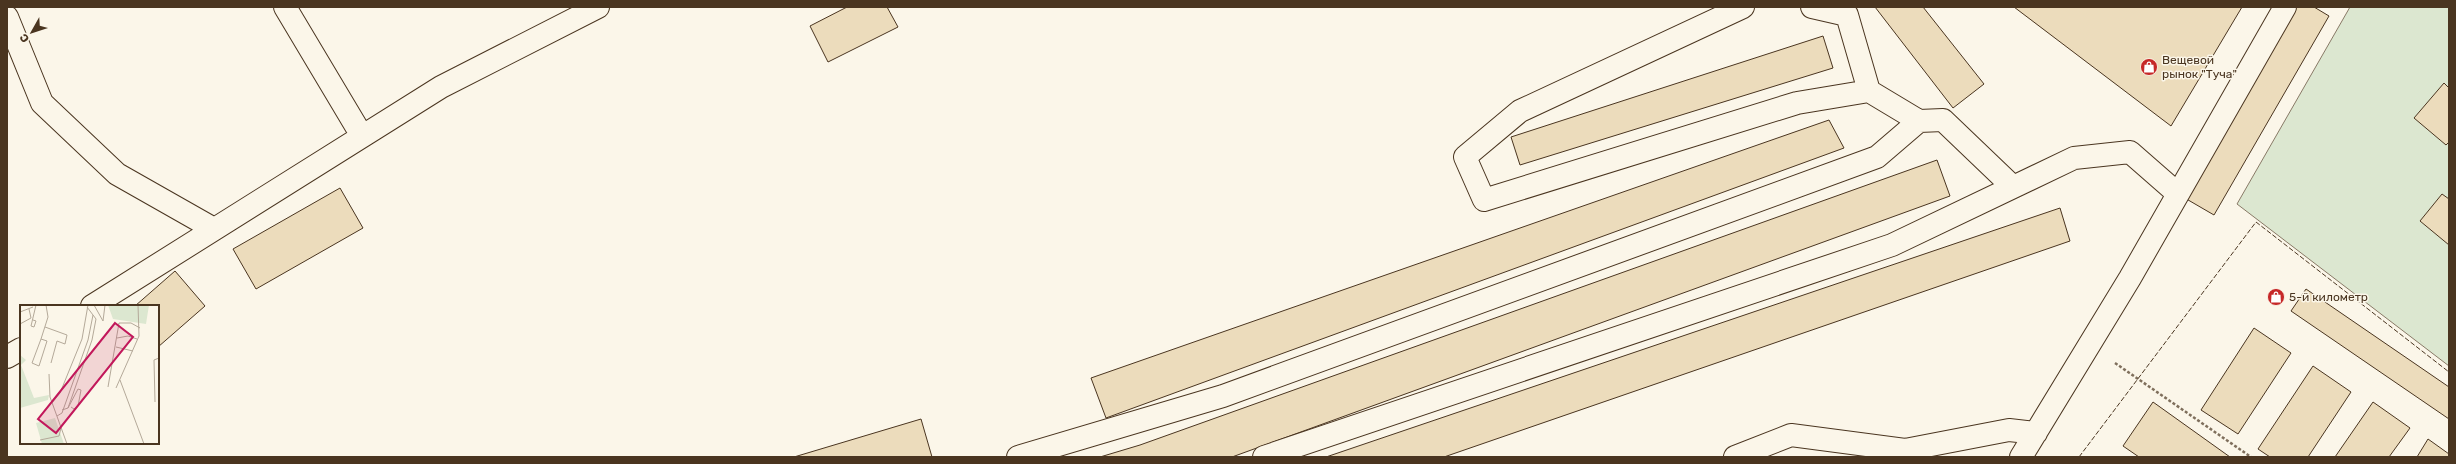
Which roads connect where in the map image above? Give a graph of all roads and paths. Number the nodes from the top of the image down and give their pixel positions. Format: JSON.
{"nodes":[{"id":1,"x":285,"y":7,"type":"edge"},
{"id":2,"x":598,"y":7,"type":"edge"},
{"id":3,"x":1743,"y":7,"type":"edge"},
{"id":4,"x":1812,"y":7,"type":"edge"},
{"id":5,"x":2285,"y":7,"type":"edge"},
{"id":6,"x":7,"y":17,"type":"edge"},
{"id":7,"x":1869,"y":91,"type":"junction"},
{"id":8,"x":1919,"y":121,"type":"junction"},
{"id":9,"x":362,"y":136,"type":"junction"},
{"id":10,"x":2013,"y":187,"type":"junction"},
{"id":11,"x":2178,"y":194,"type":"junction"},
{"id":12,"x":214,"y":230,"type":"junction"},
{"id":13,"x":94,"y":305,"type":"edge"},
{"id":14,"x":2089,"y":345,"type":"junction"},
{"id":15,"x":20,"y":350,"type":"edge"},
{"id":16,"x":7,"y":357,"type":"edge"},
{"id":17,"x":2036,"y":433,"type":"junction"},
{"id":18,"x":1018,"y":457,"type":"edge"},
{"id":19,"x":1264,"y":457,"type":"edge"},
{"id":20,"x":1735,"y":457,"type":"edge"},
{"id":21,"x":2021,"y":457,"type":"edge"},
{"id":22,"x":2251,"y":457,"type":"edge"}],
"edges":[{"from":1,"to":9,"type":"lane"},
{"from":2,"to":9,"type":"lane"},
{"from":3,"to":7,"type":"lane"},
{"from":4,"to":7,"type":"lane"},
{"from":5,"to":11,"type":"lane"},
{"from":6,"to":12,"type":"lane"},
{"from":7,"to":8,"type":"lane"},
{"from":8,"to":10,"type":"lane"},
{"from":8,"to":18,"type":"lane"},
{"from":9,"to":12,"type":"lane"},
{"from":10,"to":11,"type":"lane"},
{"from":10,"to":19,"type":"lane"},
{"from":11,"to":14,"type":"lane"},
{"from":12,"to":13,"type":"lane"},
{"from":14,"to":17,"type":"lane"},
{"from":14,"to":22,"type":"path"},
{"from":15,"to":16,"type":"lane"},
{"from":17,"to":20,"type":"lane"},
{"from":17,"to":21,"type":"lane"}]}
